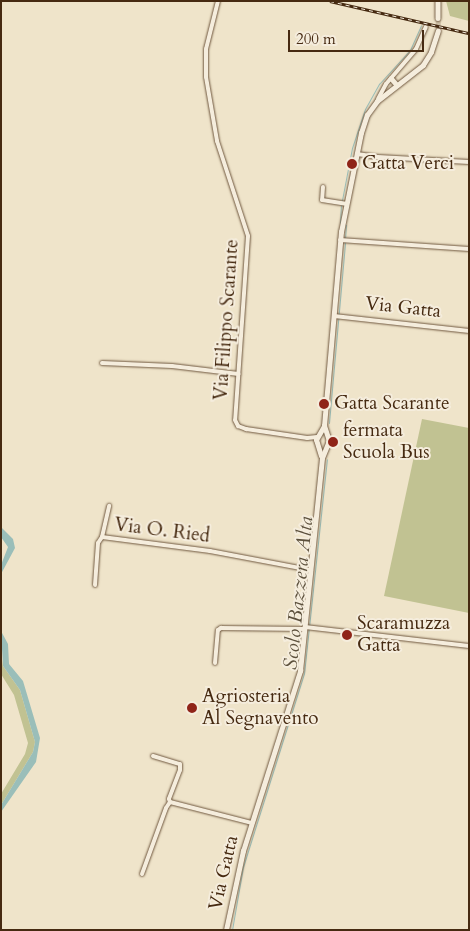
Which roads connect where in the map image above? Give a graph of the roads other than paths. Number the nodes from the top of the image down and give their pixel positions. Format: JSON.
{"nodes":[{"id":1,"x":218,"y":1,"type":"edge"},
{"id":2,"x":438,"y":1,"type":"edge"},
{"id":3,"x":438,"y":18,"type":"tunnel mouth"},
{"id":4,"x":426,"y":28,"type":"dead end"},
{"id":5,"x":438,"y":32,"type":"tunnel mouth"},
{"id":6,"x":391,"y":78,"type":"junction"},
{"id":7,"x":397,"y":85,"type":"junction"},
{"id":8,"x":377,"y":101,"type":"junction"},
{"id":9,"x":356,"y":154,"type":"junction"},
{"id":10,"x":469,"y":162,"type":"edge"},
{"id":11,"x":323,"y":187,"type":"dead end"},
{"id":12,"x":346,"y":204,"type":"junction"},
{"id":13,"x":343,"y":240,"type":"junction"},
{"id":14,"x":469,"y":249,"type":"edge"},
{"id":15,"x":337,"y":316,"type":"junction"},
{"id":16,"x":469,"y":331,"type":"edge"},
{"id":17,"x":102,"y":363,"type":"dead end"},
{"id":18,"x":239,"y":374,"type":"junction"},
{"id":19,"x":324,"y":426,"type":"junction"},
{"id":20,"x":318,"y":436,"type":"junction"},
{"id":21,"x":327,"y":436,"type":"junction"},
{"id":22,"x":307,"y":438,"type":"junction"},
{"id":23,"x":317,"y":445,"type":"junction"},
{"id":24,"x":325,"y":447,"type":"junction"},
{"id":25,"x":322,"y":458,"type":"junction"},
{"id":26,"x":109,"y":506,"type":"dead end"},
{"id":27,"x":102,"y":537,"type":"junction"},
{"id":28,"x":312,"y":570,"type":"junction"},
{"id":29,"x":95,"y":585,"type":"dead end"},
{"id":30,"x":305,"y":628,"type":"junction"},
{"id":31,"x":469,"y":646,"type":"edge"},
{"id":32,"x":215,"y":663,"type":"dead end"},
{"id":33,"x":153,"y":756,"type":"dead end"},
{"id":34,"x":170,"y":802,"type":"junction"},
{"id":35,"x":252,"y":823,"type":"junction"},
{"id":36,"x":142,"y":874,"type":"dead end"},
{"id":37,"x":226,"y":930,"type":"edge"}],
"edges":[{"from":1,"to":18,"type":"street","name":"Via Filippo Scarante"},
{"from":2,"to":3,"type":"street"},
{"from":4,"to":6,"type":"street","name":"Via Gatta"},
{"from":5,"to":7,"type":"street","name":"Via Gatta"},
{"from":6,"to":7,"type":"street"},
{"from":6,"to":8,"type":"street","name":"Via Gatta"},
{"from":7,"to":8,"type":"street","name":"Via Gatta"},
{"from":8,"to":9,"type":"street","name":"Via Gatta"},
{"from":9,"to":10,"type":"street"},
{"from":9,"to":12,"type":"street","name":"Via Gatta"},
{"from":11,"to":12,"type":"street"},
{"from":12,"to":13,"type":"street","name":"Via Gatta"},
{"from":13,"to":14,"type":"street"},
{"from":13,"to":15,"type":"street","name":"Via Gatta"},
{"from":15,"to":16,"type":"street","name":"Via Gatta"},
{"from":15,"to":19,"type":"street","name":"Via Gatta"},
{"from":17,"to":18,"type":"street"},
{"from":18,"to":22,"type":"street","name":"Via Filippo Scarante"},
{"from":19,"to":20,"type":"street","name":"Via Gatta"},
{"from":19,"to":21,"type":"street","name":"Via Gatta"},
{"from":20,"to":21,"type":"street"},
{"from":20,"to":22,"type":"street","name":"Via Filippo Scarante"},
{"from":20,"to":23,"type":"street","name":"Via Gatta"},
{"from":21,"to":24,"type":"street","name":"Via Gatta"},
{"from":22,"to":23,"type":"street","name":"Via Filippo Scarante"},
{"from":23,"to":24,"type":"street"},
{"from":23,"to":25,"type":"street","name":"Via Gatta"},
{"from":24,"to":25,"type":"street","name":"Via Gatta"},
{"from":25,"to":28,"type":"street","name":"Via Gatta"},
{"from":26,"to":27,"type":"street","name":"Via O. Ried"},
{"from":27,"to":28,"type":"street","name":"Via O. Ried"},
{"from":27,"to":29,"type":"street","name":"Via O. Ried"},
{"from":28,"to":30,"type":"street","name":"Via Gatta"},
{"from":30,"to":31,"type":"street"},
{"from":30,"to":32,"type":"street"},
{"from":30,"to":35,"type":"street","name":"Via Gatta"},
{"from":33,"to":34,"type":"street"},
{"from":34,"to":35,"type":"street","name":"Via Gatta"},
{"from":34,"to":36,"type":"street"},
{"from":35,"to":37,"type":"street","name":"Via Gatta"}]}
